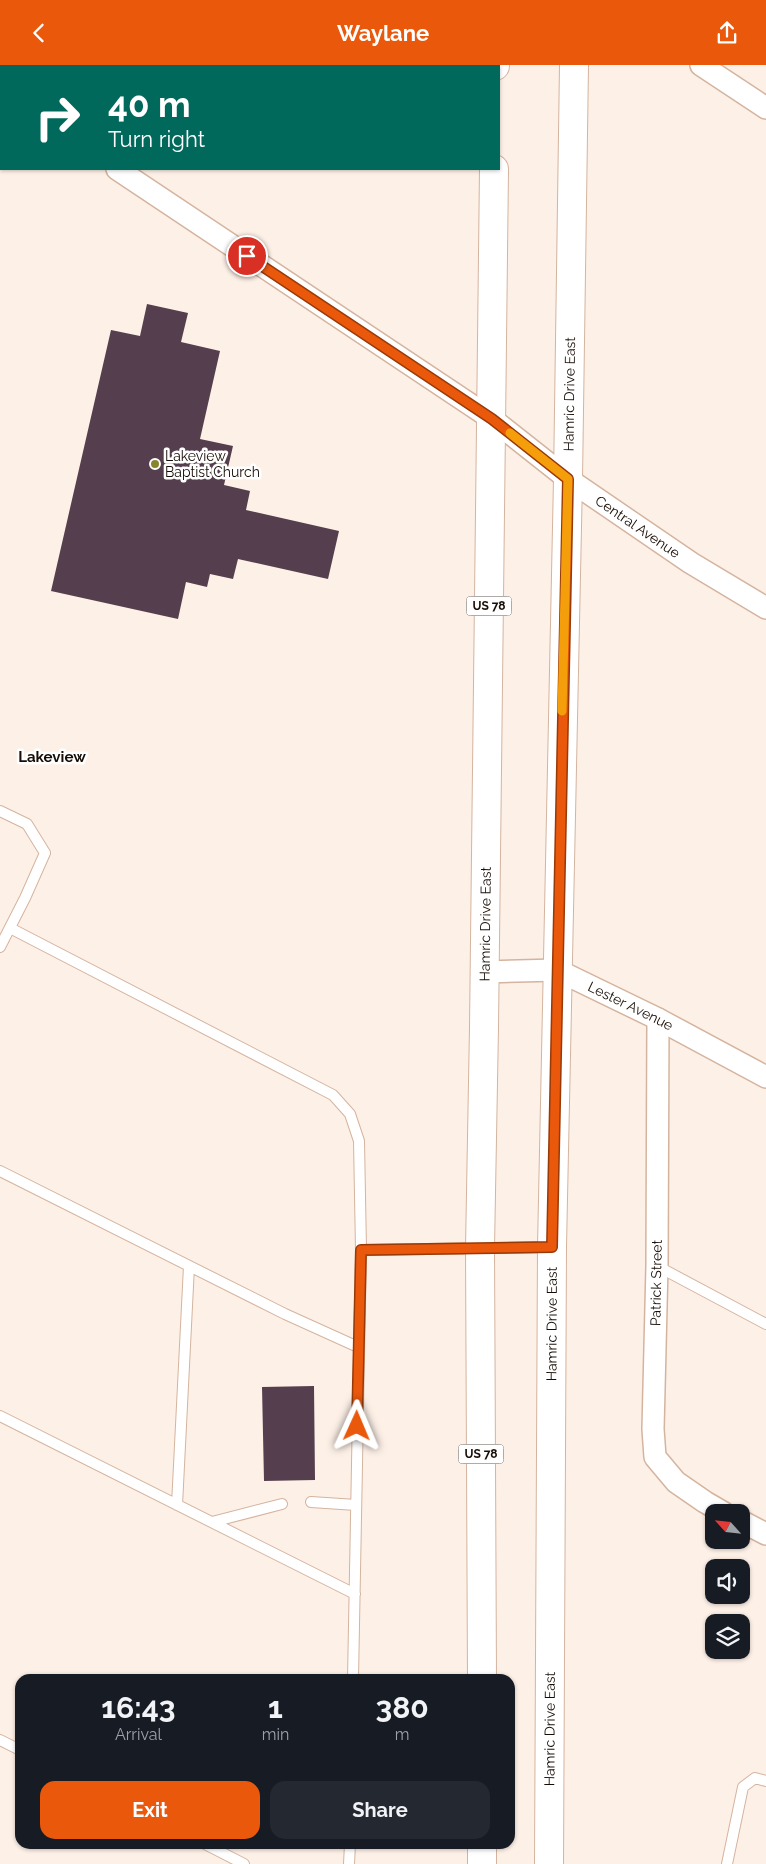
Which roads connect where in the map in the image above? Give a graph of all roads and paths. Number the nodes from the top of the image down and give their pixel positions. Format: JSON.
{"nodes":[{"id":1,"x":574,"y":65,"type":"edge"},
{"id":2,"x":701,"y":65,"type":"edge"},
{"id":3,"x":766,"y":107,"type":"edge"},
{"id":4,"x":118,"y":170,"type":"edge"},
{"id":5,"x":494,"y":170,"type":"edge"},
{"id":6,"x":492,"y":419,"type":"junction"},
{"id":7,"x":568,"y":479,"type":"junction"},
{"id":8,"x":766,"y":608,"type":"edge"},
{"id":9,"x":0,"y":811,"type":"edge"},
{"id":10,"x":10,"y":928,"type":"junction"},
{"id":11,"x":0,"y":947,"type":"edge"},
{"id":12,"x":557,"y":970,"type":"junction"},
{"id":13,"x":485,"y":972,"type":"junction"},
{"id":14,"x":658,"y":1019,"type":"junction"},
{"id":15,"x":766,"y":1077,"type":"edge"},
{"id":16,"x":0,"y":1171,"type":"edge"},
{"id":17,"x":552,"y":1247,"type":"junction"},
{"id":18,"x":480,"y":1248,"type":"junction"},
{"id":19,"x":361,"y":1250,"type":"junction"},
{"id":20,"x":189,"y":1266,"type":"junction"},
{"id":21,"x":657,"y":1266,"type":"junction"},
{"id":22,"x":766,"y":1324,"type":"edge"},
{"id":23,"x":358,"y":1347,"type":"junction"},
{"id":24,"x":0,"y":1416,"type":"edge"},
{"id":25,"x":311,"y":1503,"type":"dead end"},
{"id":26,"x":282,"y":1504,"type":"dead end"},
{"id":27,"x":708,"y":1504,"type":"edge"},
{"id":28,"x":177,"y":1505,"type":"junction"},
{"id":29,"x":356,"y":1505,"type":"junction"},
{"id":30,"x":212,"y":1522,"type":"junction"},
{"id":31,"x":750,"y":1526,"type":"edge"},
{"id":32,"x":766,"y":1534,"type":"edge"},
{"id":33,"x":355,"y":1594,"type":"junction"},
{"id":34,"x":353,"y":1674,"type":"edge"},
{"id":35,"x":482,"y":1674,"type":"edge"},
{"id":36,"x":0,"y":1740,"type":"edge"},
{"id":37,"x":15,"y":1748,"type":"edge"},
{"id":38,"x":766,"y":1781,"type":"edge"},
{"id":39,"x":214,"y":1849,"type":"edge"},
{"id":40,"x":350,"y":1849,"type":"edge"},
{"id":41,"x":482,"y":1849,"type":"edge"},
{"id":42,"x":244,"y":1864,"type":"edge"},
{"id":43,"x":349,"y":1864,"type":"edge"},
{"id":44,"x":482,"y":1864,"type":"edge"},
{"id":45,"x":550,"y":1864,"type":"edge"},
{"id":46,"x":727,"y":1864,"type":"edge"}],
"edges":[{"from":1,"to":7,"type":"main road","name":"Hamric Drive East"},
{"from":2,"to":3,"type":"street"},
{"from":4,"to":6,"type":"street","name":"Central Avenue"},
{"from":5,"to":6,"type":"main road","name":"Hamric Drive East","number":"US 78"},
{"from":6,"to":7,"type":"street","name":"Central Avenue"},
{"from":6,"to":13,"type":"main road","name":"Hamric Drive East","number":"US 78"},
{"from":7,"to":8,"type":"street","name":"Central Avenue"},
{"from":7,"to":12,"type":"main road","name":"Hamric Drive East"},
{"from":9,"to":10,"type":"lane"},
{"from":10,"to":11,"type":"lane"},
{"from":10,"to":19,"type":"lane"},
{"from":12,"to":13,"type":"street","name":"Lester Avenue"},
{"from":12,"to":14,"type":"street","name":"Lester Avenue"},
{"from":12,"to":17,"type":"main road","name":"Hamric Drive East"},
{"from":13,"to":18,"type":"main road","name":"Hamric Drive East","number":"US 78"},
{"from":14,"to":15,"type":"street","name":"Lester Avenue"},
{"from":14,"to":21,"type":"street","name":"Patrick Street"},
{"from":16,"to":20,"type":"lane"},
{"from":17,"to":18,"type":"lane"},
{"from":17,"to":45,"type":"main road","name":"Hamric Drive East"},
{"from":18,"to":19,"type":"lane"},
{"from":18,"to":35,"type":"main road","name":"Hamric Drive East","number":"US 78"},
{"from":19,"to":23,"type":"lane"},
{"from":20,"to":23,"type":"lane"},
{"from":20,"to":28,"type":"lane"},
{"from":21,"to":22,"type":"lane"},
{"from":21,"to":27,"type":"street","name":"Patrick Street"},
{"from":23,"to":29,"type":"lane"},
{"from":24,"to":28,"type":"lane"},
{"from":25,"to":29,"type":"lane"},
{"from":26,"to":30,"type":"lane"},
{"from":28,"to":30,"type":"lane"},
{"from":29,"to":33,"type":"lane"},
{"from":30,"to":33,"type":"lane"},
{"from":31,"to":32,"type":"street"},
{"from":33,"to":34,"type":"lane"},
{"from":36,"to":37,"type":"lane"},
{"from":38,"to":46,"type":"lane"},
{"from":39,"to":42,"type":"lane"},
{"from":40,"to":43,"type":"lane"},
{"from":41,"to":44,"type":"main road"}]}
